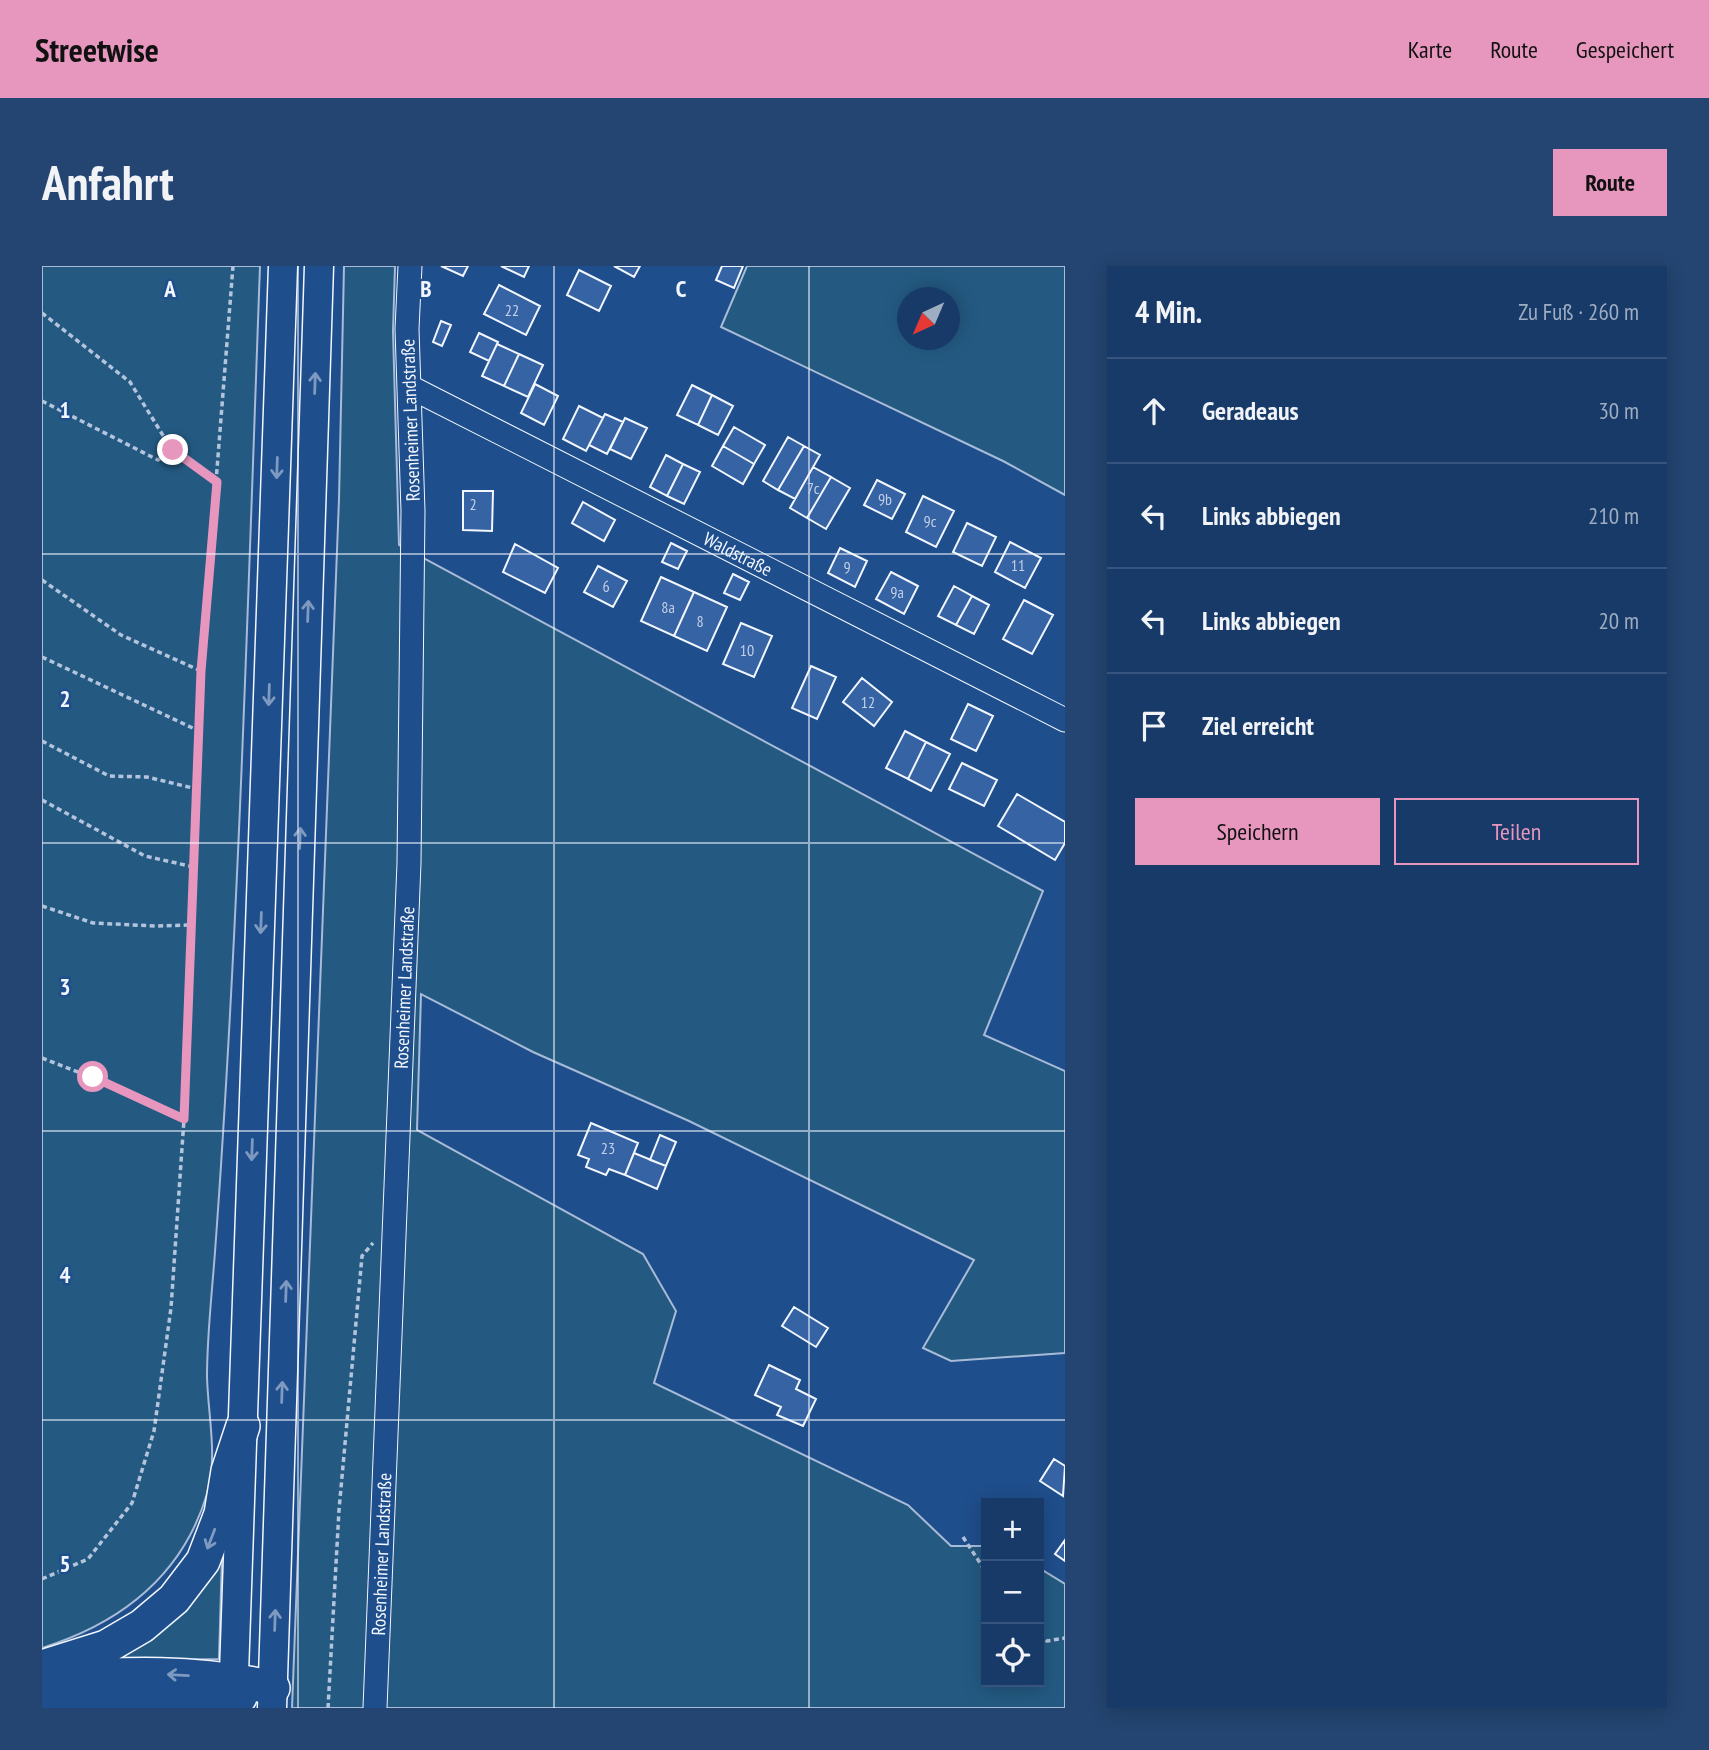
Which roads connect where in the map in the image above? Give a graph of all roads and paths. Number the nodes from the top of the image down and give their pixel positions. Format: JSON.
{"nodes":[{"id":1,"x":233,"y":266,"type":"edge"},
{"id":2,"x":283,"y":266,"type":"edge"},
{"id":3,"x":319,"y":266,"type":"edge"},
{"id":4,"x":410,"y":266,"type":"edge"},
{"id":5,"x":42,"y":313,"type":"edge"},
{"id":6,"x":410,"y":387,"type":"junction"},
{"id":7,"x":42,"y":401,"type":"edge"},
{"id":8,"x":173,"y":450,"type":"junction"},
{"id":9,"x":217,"y":482,"type":"junction"},
{"id":10,"x":42,"y":580,"type":"edge"},
{"id":11,"x":42,"y":657,"type":"edge"},
{"id":12,"x":201,"y":671,"type":"junction"},
{"id":13,"x":1065,"y":720,"type":"edge"},
{"id":14,"x":199,"y":731,"type":"junction"},
{"id":15,"x":42,"y":741,"type":"edge"},
{"id":16,"x":197,"y":789,"type":"junction"},
{"id":17,"x":42,"y":800,"type":"edge"},
{"id":18,"x":194,"y":867,"type":"junction"},
{"id":19,"x":42,"y":906,"type":"edge"},
{"id":20,"x":191,"y":925,"type":"junction"},
{"id":21,"x":42,"y":1058,"type":"edge"},
{"id":22,"x":184,"y":1119,"type":"junction"},
{"id":23,"x":394,"y":1218,"type":"junction"},
{"id":24,"x":243,"y":1426,"type":"junction"},
{"id":25,"x":963,"y":1537,"type":"dead end"},
{"id":26,"x":981,"y":1564,"type":"edge"},
{"id":27,"x":42,"y":1579,"type":"edge"},
{"id":28,"x":1065,"y":1638,"type":"edge"},
{"id":29,"x":1044,"y":1639,"type":"edge"},
{"id":30,"x":42,"y":1667,"type":"edge"},
{"id":31,"x":42,"y":1680,"type":"edge"},
{"id":32,"x":233,"y":1695,"type":"edge"},
{"id":33,"x":272,"y":1698,"type":"edge"},
{"id":34,"x":94,"y":1705,"type":"edge"},
{"id":35,"x":42,"y":1706,"type":"edge"},
{"id":36,"x":328,"y":1708,"type":"edge"},
{"id":37,"x":375,"y":1708,"type":"edge"}],
"edges":[{"from":1,"to":9,"type":"path"},
{"from":2,"to":24,"type":"main road","one_way":true},
{"from":33,"to":3,"type":"main road","one_way":true},
{"from":4,"to":6,"type":"street","name":"Rosenheimer Landstraße"},
{"from":5,"to":8,"type":"path"},
{"from":6,"to":13,"type":"street","name":"Waldstraße"},
{"from":6,"to":23,"type":"street","name":"Rosenheimer Landstraße"},
{"from":7,"to":8,"type":"path"},
{"from":8,"to":9,"type":"path"},
{"from":9,"to":12,"type":"path"},
{"from":10,"to":12,"type":"path"},
{"from":11,"to":14,"type":"path"},
{"from":12,"to":14,"type":"path"},
{"from":14,"to":16,"type":"path"},
{"from":15,"to":16,"type":"path"},
{"from":16,"to":18,"type":"path"},
{"from":17,"to":18,"type":"path"},
{"from":18,"to":20,"type":"path"},
{"from":19,"to":20,"type":"path"},
{"from":20,"to":22,"type":"path"},
{"from":21,"to":22,"type":"path"},
{"from":22,"to":27,"type":"path"},
{"from":23,"to":36,"type":"path"},
{"from":23,"to":37,"type":"street","name":"Rosenheimer Landstraße"},
{"from":24,"to":30,"type":"highway","one_way":true},
{"from":24,"to":32,"type":"main road"},
{"from":25,"to":26,"type":"path"},
{"from":28,"to":29,"type":"path"},
{"from":32,"to":31,"type":"highway","one_way":true},
{"from":32,"to":33,"type":"highway"},
{"from":32,"to":34,"type":"highway"},
{"from":34,"to":35,"type":"highway"}]}
